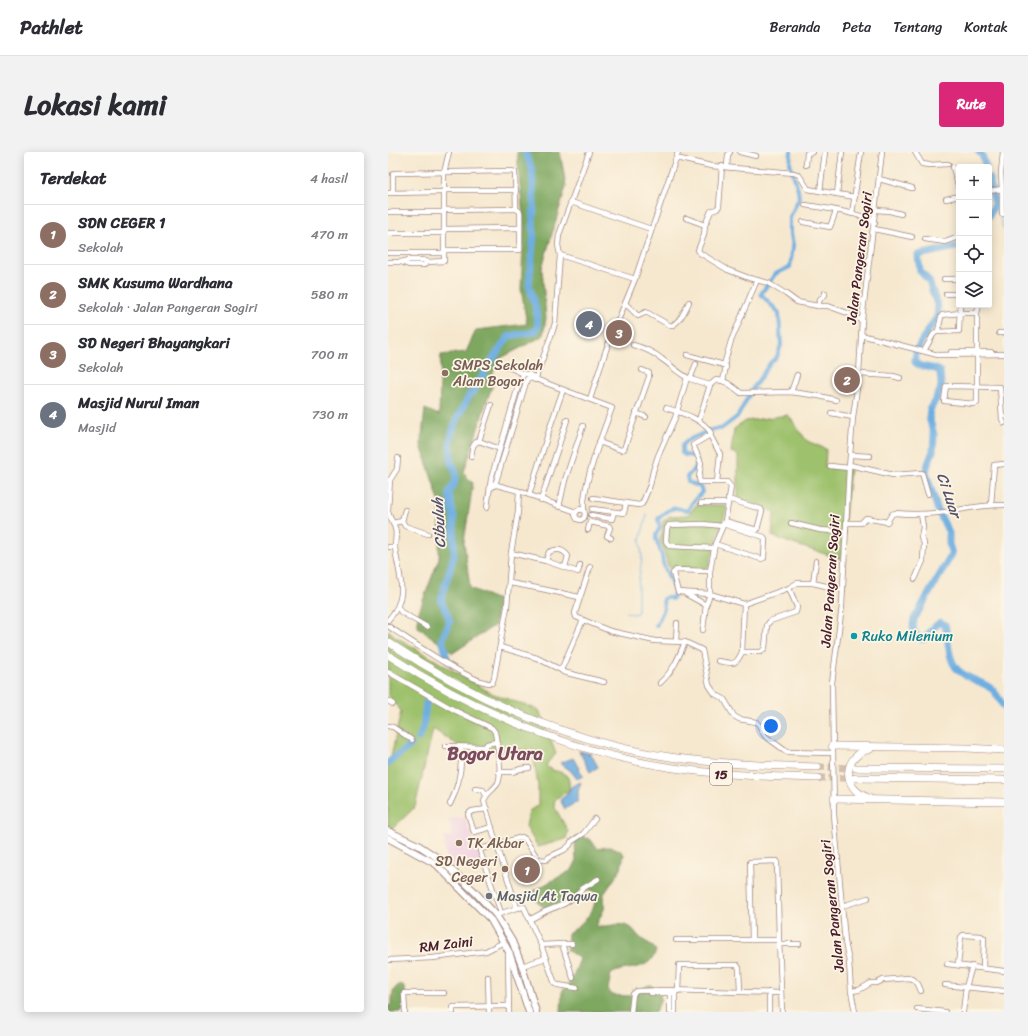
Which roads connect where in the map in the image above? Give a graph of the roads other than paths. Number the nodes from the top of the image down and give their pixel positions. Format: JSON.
{"nodes":[{"id":1,"x":450,"y":152,"type":"edge"},
{"id":2,"x":589,"y":152,"type":"edge"},
{"id":3,"x":678,"y":152,"type":"edge"},
{"id":4,"x":730,"y":152,"type":"edge"},
{"id":5,"x":740,"y":152,"type":"edge"},
{"id":6,"x":813,"y":152,"type":"edge"},
{"id":7,"x":825,"y":152,"type":"edge"},
{"id":8,"x":842,"y":152,"type":"edge"},
{"id":9,"x":861,"y":152,"type":"edge"},
{"id":10,"x":882,"y":152,"type":"edge"},
{"id":11,"x":915,"y":152,"type":"edge"},
{"id":12,"x":1001,"y":152,"type":"edge"},
{"id":13,"x":756,"y":156,"type":"dead end"},
{"id":14,"x":676,"y":158,"type":"junction"},
{"id":15,"x":948,"y":164,"type":"dead end"},
{"id":16,"x":806,"y":165,"type":"dead end"},
{"id":17,"x":724,"y":166,"type":"junction"},
{"id":18,"x":953,"y":167,"type":"dead end"},
{"id":19,"x":444,"y":173,"type":"junction"},
{"id":20,"x":1003,"y":173,"type":"edge"},
{"id":21,"x":956,"y":174,"type":"edge"},
{"id":22,"x":879,"y":179,"type":"junction"},
{"id":23,"x":912,"y":188,"type":"dead end"},
{"id":24,"x":516,"y":190,"type":"junction"},
{"id":25,"x":820,"y":191,"type":"junction"},
{"id":26,"x":444,"y":192,"type":"junction"},
{"id":27,"x":1001,"y":192,"type":"edge"},
{"id":28,"x":390,"y":193,"type":"edge"},
{"id":29,"x":837,"y":194,"type":"junction"},
{"id":30,"x":855,"y":197,"type":"junction"},
{"id":31,"x":956,"y":197,"type":"edge"},
{"id":32,"x":946,"y":199,"type":"dead end"},
{"id":33,"x":571,"y":202,"type":"junction"},
{"id":34,"x":805,"y":205,"type":"dead end"},
{"id":35,"x":516,"y":208,"type":"junction"},
{"id":36,"x":876,"y":210,"type":"junction"},
{"id":37,"x":444,"y":211,"type":"junction"},
{"id":38,"x":836,"y":211,"type":"junction"},
{"id":39,"x":388,"y":212,"type":"edge"},
{"id":40,"x":852,"y":214,"type":"junction"},
{"id":41,"x":901,"y":214,"type":"dead end"},
{"id":42,"x":1004,"y":214,"type":"edge"},
{"id":43,"x":686,"y":218,"type":"dead end"},
{"id":44,"x":803,"y":222,"type":"dead end"},
{"id":45,"x":874,"y":223,"type":"junction"},
{"id":46,"x":705,"y":225,"type":"junction"},
{"id":47,"x":520,"y":228,"type":"junction"},
{"id":48,"x":651,"y":229,"type":"junction"},
{"id":49,"x":874,"y":229,"type":"junction"},
{"id":50,"x":444,"y":231,"type":"junction"},
{"id":51,"x":388,"y":233,"type":"edge"},
{"id":52,"x":912,"y":236,"type":"dead end"},
{"id":53,"x":956,"y":238,"type":"edge"},
{"id":54,"x":925,"y":239,"type":"dead end"},
{"id":55,"x":444,"y":252,"type":"junction"},
{"id":56,"x":388,"y":253,"type":"edge"},
{"id":57,"x":560,"y":255,"type":"junction"},
{"id":58,"x":388,"y":262,"type":"edge"},
{"id":59,"x":635,"y":279,"type":"junction"},
{"id":60,"x":944,"y":279,"type":"dead end"},
{"id":61,"x":956,"y":279,"type":"edge"},
{"id":62,"x":757,"y":280,"type":"junction"},
{"id":63,"x":825,"y":293,"type":"dead end"},
{"id":64,"x":946,"y":294,"type":"dead end"},
{"id":65,"x":956,"y":294,"type":"edge"},
{"id":66,"x":854,"y":300,"type":"dead end"},
{"id":67,"x":864,"y":301,"type":"junction"},
{"id":68,"x":689,"y":302,"type":"dead end"},
{"id":69,"x":625,"y":303,"type":"junction"},
{"id":70,"x":818,"y":306,"type":"junction"},
{"id":71,"x":960,"y":308,"type":"edge"},
{"id":72,"x":978,"y":308,"type":"edge"},
{"id":73,"x":960,"y":313,"type":"junction"},
{"id":74,"x":977,"y":314,"type":"junction"},
{"id":75,"x":862,"y":320,"type":"junction"},
{"id":76,"x":938,"y":331,"type":"junction"},
{"id":77,"x":860,"y":334,"type":"junction"},
{"id":78,"x":633,"y":345,"type":"dead end"},
{"id":79,"x":923,"y":351,"type":"junction"},
{"id":80,"x":977,"y":353,"type":"junction"},
{"id":81,"x":1004,"y":353,"type":"edge"},
{"id":82,"x":687,"y":355,"type":"dead end"},
{"id":83,"x":696,"y":364,"type":"dead end"},
{"id":84,"x":504,"y":365,"type":"dead end"},
{"id":85,"x":724,"y":365,"type":"junction"},
{"id":86,"x":642,"y":370,"type":"dead end"},
{"id":87,"x":524,"y":374,"type":"junction"},
{"id":88,"x":859,"y":374,"type":"junction"},
{"id":89,"x":797,"y":375,"type":"dead end"},
{"id":90,"x":688,"y":378,"type":"junction"},
{"id":91,"x":900,"y":378,"type":"dead end"},
{"id":92,"x":536,"y":379,"type":"junction"},
{"id":93,"x":722,"y":381,"type":"junction"},
{"id":94,"x":710,"y":385,"type":"junction"},
{"id":95,"x":977,"y":386,"type":"junction"},
{"id":96,"x":563,"y":390,"type":"junction"},
{"id":97,"x":791,"y":392,"type":"junction"},
{"id":98,"x":590,"y":399,"type":"junction"},
{"id":99,"x":836,"y":400,"type":"dead end"},
{"id":100,"x":491,"y":404,"type":"dead end"},
{"id":101,"x":666,"y":408,"type":"dead end"},
{"id":102,"x":678,"y":411,"type":"junction"},
{"id":103,"x":636,"y":413,"type":"junction"},
{"id":104,"x":831,"y":413,"type":"dead end"},
{"id":105,"x":646,"y":417,"type":"dead end"},
{"id":106,"x":853,"y":417,"type":"junction"},
{"id":107,"x":567,"y":420,"type":"dead end"},
{"id":108,"x":699,"y":420,"type":"junction"},
{"id":109,"x":1004,"y":423,"type":"edge"},
{"id":110,"x":583,"y":426,"type":"dead end"},
{"id":111,"x":711,"y":434,"type":"junction"},
{"id":112,"x":479,"y":441,"type":"junction"},
{"id":113,"x":599,"y":442,"type":"junction"},
{"id":114,"x":500,"y":448,"type":"junction"},
{"id":115,"x":851,"y":455,"type":"junction"},
{"id":116,"x":870,"y":456,"type":"dead end"},
{"id":117,"x":471,"y":457,"type":"dead end"},
{"id":118,"x":398,"y":458,"type":"dead end"},
{"id":119,"x":1004,"y":464,"type":"edge"},
{"id":120,"x":830,"y":466,"type":"dead end"},
{"id":121,"x":850,"y":466,"type":"junction"},
{"id":122,"x":389,"y":480,"type":"edge"},
{"id":123,"x":717,"y":482,"type":"junction"},
{"id":124,"x":492,"y":486,"type":"junction"},
{"id":125,"x":518,"y":491,"type":"junction"},
{"id":126,"x":928,"y":494,"type":"dead end"},
{"id":127,"x":529,"y":495,"type":"junction"},
{"id":128,"x":593,"y":498,"type":"dead end"},
{"id":129,"x":541,"y":500,"type":"junction"},
{"id":130,"x":728,"y":501,"type":"junction"},
{"id":131,"x":626,"y":503,"type":"junction"},
{"id":132,"x":700,"y":503,"type":"dead end"},
{"id":133,"x":991,"y":505,"type":"junction"},
{"id":134,"x":1004,"y":505,"type":"edge"},
{"id":135,"x":560,"y":506,"type":"junction"},
{"id":136,"x":487,"y":508,"type":"dead end"},
{"id":137,"x":592,"y":509,"type":"dead end"},
{"id":138,"x":405,"y":510,"type":"dead end"},
{"id":139,"x":388,"y":511,"type":"edge"},
{"id":140,"x":584,"y":511,"type":"junction"},
{"id":141,"x":576,"y":512,"type":"junction"},
{"id":142,"x":614,"y":512,"type":"junction"},
{"id":143,"x":922,"y":514,"type":"junction"},
{"id":144,"x":591,"y":515,"type":"dead end"},
{"id":145,"x":608,"y":518,"type":"junction"},
{"id":146,"x":402,"y":521,"type":"junction"},
{"id":147,"x":393,"y":523,"type":"junction"},
{"id":148,"x":846,"y":523,"type":"junction"},
{"id":149,"x":723,"y":524,"type":"junction"},
{"id":150,"x":791,"y":524,"type":"dead end"},
{"id":151,"x":607,"y":525,"type":"junction"},
{"id":152,"x":588,"y":530,"type":"dead end"},
{"id":153,"x":846,"y":532,"type":"junction"},
{"id":154,"x":428,"y":534,"type":"dead end"},
{"id":155,"x":611,"y":538,"type":"dead end"},
{"id":156,"x":715,"y":546,"type":"junction"},
{"id":157,"x":389,"y":547,"type":"edge"},
{"id":158,"x":395,"y":547,"type":"junction"},
{"id":159,"x":511,"y":553,"type":"junction"},
{"id":160,"x":546,"y":561,"type":"junction"},
{"id":161,"x":816,"y":561,"type":"dead end"},
{"id":162,"x":580,"y":565,"type":"dead end"},
{"id":163,"x":565,"y":567,"type":"junction"},
{"id":164,"x":590,"y":567,"type":"dead end"},
{"id":165,"x":710,"y":571,"type":"junction"},
{"id":166,"x":915,"y":579,"type":"dead end"},
{"id":167,"x":510,"y":583,"type":"junction"},
{"id":168,"x":813,"y":583,"type":"junction"},
{"id":169,"x":789,"y":588,"type":"junction"},
{"id":170,"x":843,"y":590,"type":"junction"},
{"id":171,"x":685,"y":593,"type":"junction"},
{"id":172,"x":710,"y":594,"type":"junction"},
{"id":173,"x":579,"y":598,"type":"junction"},
{"id":174,"x":706,"y":604,"type":"junction"},
{"id":175,"x":744,"y":604,"type":"junction"},
{"id":176,"x":398,"y":607,"type":"junction"},
{"id":177,"x":388,"y":620,"type":"edge"},
{"id":178,"x":583,"y":620,"type":"junction"},
{"id":179,"x":677,"y":623,"type":"dead end"},
{"id":180,"x":388,"y":626,"type":"edge"},
{"id":181,"x":427,"y":627,"type":"dead end"},
{"id":182,"x":703,"y":630,"type":"dead end"},
{"id":183,"x":388,"y":638,"type":"edge"},
{"id":184,"x":676,"y":641,"type":"junction"},
{"id":185,"x":388,"y":642,"type":"edge"},
{"id":186,"x":685,"y":642,"type":"junction"},
{"id":187,"x":500,"y":647,"type":"junction"},
{"id":188,"x":742,"y":652,"type":"junction"},
{"id":189,"x":388,"y":655,"type":"edge"},
{"id":190,"x":412,"y":658,"type":"junction"},
{"id":191,"x":718,"y":661,"type":"dead end"},
{"id":192,"x":561,"y":670,"type":"junction"},
{"id":193,"x":388,"y":672,"type":"edge"},
{"id":194,"x":604,"y":682,"type":"dead end"},
{"id":195,"x":660,"y":683,"type":"dead end"},
{"id":196,"x":388,"y":701,"type":"edge"},
{"id":197,"x":393,"y":704,"type":"dead end"},
{"id":198,"x":388,"y":726,"type":"edge"},
{"id":199,"x":412,"y":740,"type":"dead end"},
{"id":200,"x":496,"y":742,"type":"junction"},
{"id":201,"x":445,"y":746,"type":"dead end"},
{"id":202,"x":461,"y":747,"type":"junction"},
{"id":203,"x":877,"y":748,"type":"junction"},
{"id":204,"x":832,"y":750,"type":"junction"},
{"id":205,"x":1004,"y":750,"type":"edge"},
{"id":206,"x":818,"y":767,"type":"tunnel mouth"},
{"id":207,"x":529,"y":768,"type":"dead end"},
{"id":208,"x":856,"y":768,"type":"tunnel mouth"},
{"id":209,"x":1004,"y":769,"type":"edge"},
{"id":210,"x":499,"y":772,"type":"junction"},
{"id":211,"x":818,"y":778,"type":"tunnel mouth"},
{"id":212,"x":855,"y":778,"type":"tunnel mouth"},
{"id":213,"x":1004,"y":780,"type":"edge"},
{"id":214,"x":475,"y":789,"type":"dead end"},
{"id":215,"x":486,"y":796,"type":"junction"},
{"id":216,"x":834,"y":799,"type":"junction"},
{"id":217,"x":877,"y":799,"type":"junction"},
{"id":218,"x":1004,"y":802,"type":"edge"},
{"id":219,"x":450,"y":804,"type":"dead end"},
{"id":220,"x":487,"y":809,"type":"junction"},
{"id":221,"x":595,"y":819,"type":"dead end"},
{"id":222,"x":492,"y":827,"type":"junction"},
{"id":223,"x":388,"y":831,"type":"edge"},
{"id":224,"x":388,"y":838,"type":"edge"},
{"id":225,"x":497,"y":844,"type":"junction"},
{"id":226,"x":598,"y":879,"type":"dead end"},
{"id":227,"x":868,"y":898,"type":"dead end"},
{"id":228,"x":842,"y":906,"type":"junction"},
{"id":229,"x":517,"y":908,"type":"junction"},
{"id":230,"x":498,"y":914,"type":"junction"},
{"id":231,"x":530,"y":919,"type":"junction"},
{"id":232,"x":676,"y":940,"type":"dead end"},
{"id":233,"x":752,"y":940,"type":"junction"},
{"id":234,"x":504,"y":942,"type":"junction"},
{"id":235,"x":780,"y":942,"type":"junction"},
{"id":236,"x":562,"y":944,"type":"junction"},
{"id":237,"x":572,"y":944,"type":"dead end"},
{"id":238,"x":799,"y":944,"type":"dead end"},
{"id":239,"x":541,"y":945,"type":"junction"},
{"id":240,"x":509,"y":952,"type":"junction"},
{"id":241,"x":546,"y":958,"type":"junction"},
{"id":242,"x":388,"y":960,"type":"edge"},
{"id":243,"x":947,"y":964,"type":"dead end"},
{"id":244,"x":958,"y":965,"type":"junction"},
{"id":245,"x":522,"y":966,"type":"junction"},
{"id":246,"x":972,"y":966,"type":"junction"},
{"id":247,"x":983,"y":968,"type":"junction"},
{"id":248,"x":1004,"y":971,"type":"edge"},
{"id":249,"x":488,"y":977,"type":"dead end"},
{"id":250,"x":573,"y":978,"type":"dead end"},
{"id":251,"x":945,"y":985,"type":"dead end"},
{"id":252,"x":966,"y":987,"type":"junction"},
{"id":253,"x":578,"y":988,"type":"dead end"},
{"id":254,"x":740,"y":991,"type":"junction"},
{"id":255,"x":851,"y":991,"type":"junction"},
{"id":256,"x":921,"y":991,"type":"dead end"},
{"id":257,"x":444,"y":992,"type":"dead end"},
{"id":258,"x":645,"y":992,"type":"junction"},
{"id":259,"x":769,"y":992,"type":"junction"},
{"id":260,"x":781,"y":992,"type":"junction"},
{"id":261,"x":1004,"y":992,"type":"edge"},
{"id":262,"x":674,"y":993,"type":"junction"},
{"id":263,"x":472,"y":1006,"type":"junction"},
{"id":264,"x":488,"y":1006,"type":"junction"},
{"id":265,"x":509,"y":1006,"type":"junction"},
{"id":266,"x":917,"y":1009,"type":"dead end"},
{"id":267,"x":927,"y":1011,"type":"edge"},
{"id":268,"x":405,"y":1012,"type":"edge"},
{"id":269,"x":453,"y":1012,"type":"edge"},
{"id":270,"x":472,"y":1012,"type":"edge"},
{"id":271,"x":489,"y":1012,"type":"edge"},
{"id":272,"x":509,"y":1012,"type":"edge"},
{"id":273,"x":529,"y":1012,"type":"edge"},
{"id":274,"x":536,"y":1012,"type":"edge"},
{"id":275,"x":631,"y":1012,"type":"edge"},
{"id":276,"x":670,"y":1012,"type":"edge"},
{"id":277,"x":675,"y":1012,"type":"edge"},
{"id":278,"x":769,"y":1012,"type":"edge"},
{"id":279,"x":782,"y":1012,"type":"edge"},
{"id":280,"x":854,"y":1012,"type":"edge"},
{"id":281,"x":945,"y":1012,"type":"edge"},
{"id":282,"x":963,"y":1012,"type":"edge"}],
"edges":[{"from":1,"to":19,"type":"street"},
{"from":2,"to":33,"type":"street"},
{"from":3,"to":14,"type":"street"},
{"from":4,"to":17,"type":"street"},
{"from":5,"to":13,"type":"street"},
{"from":6,"to":16,"type":"street"},
{"from":7,"to":25,"type":"street"},
{"from":8,"to":29,"type":"street"},
{"from":9,"to":30,"type":"street"},
{"from":10,"to":22,"type":"street","name":"Jalan Pangeran Sogiri"},
{"from":11,"to":15,"type":"street"},
{"from":12,"to":20,"type":"street"},
{"from":14,"to":17,"type":"street"},
{"from":14,"to":48,"type":"street"},
{"from":17,"to":25,"type":"street"},
{"from":17,"to":46,"type":"street"},
{"from":18,"to":21,"type":"street"},
{"from":19,"to":24,"type":"street"},
{"from":19,"to":26,"type":"street"},
{"from":19,"to":28,"type":"street"},
{"from":20,"to":27,"type":"street"},
{"from":22,"to":23,"type":"street"},
{"from":22,"to":36,"type":"street","name":"Jalan Pangeran Sogiri"},
{"from":24,"to":26,"type":"street"},
{"from":24,"to":35,"type":"street"},
{"from":25,"to":29,"type":"street"},
{"from":26,"to":28,"type":"street"},
{"from":26,"to":37,"type":"street"},
{"from":27,"to":42,"type":"street"},
{"from":29,"to":30,"type":"street"},
{"from":30,"to":40,"type":"street"},
{"from":31,"to":32,"type":"street"},
{"from":33,"to":48,"type":"street"},
{"from":33,"to":57,"type":"street"},
{"from":34,"to":38,"type":"street"},
{"from":35,"to":37,"type":"street"},
{"from":35,"to":47,"type":"street"},
{"from":36,"to":41,"type":"street"},
{"from":36,"to":45,"type":"street","name":"Jalan Pangeran Sogiri"},
{"from":37,"to":39,"type":"street"},
{"from":37,"to":50,"type":"street"},
{"from":38,"to":40,"type":"street"},
{"from":38,"to":44,"type":"street"},
{"from":40,"to":45,"type":"street"},
{"from":43,"to":46,"type":"street"},
{"from":45,"to":49,"type":"street","name":"Jalan Pangeran Sogiri"},
{"from":46,"to":62,"type":"street"},
{"from":47,"to":50,"type":"street"},
{"from":47,"to":55,"type":"street"},
{"from":48,"to":59,"type":"street"},
{"from":49,"to":52,"type":"street"},
{"from":49,"to":67,"type":"street","name":"Jalan Pangeran Sogiri"},
{"from":50,"to":51,"type":"street"},
{"from":50,"to":55,"type":"street"},
{"from":53,"to":54,"type":"street"},
{"from":55,"to":56,"type":"street"},
{"from":55,"to":58,"type":"street"},
{"from":57,"to":59,"type":"street"},
{"from":57,"to":92,"type":"street"},
{"from":59,"to":69,"type":"street"},
{"from":60,"to":61,"type":"street"},
{"from":62,"to":70,"type":"street"},
{"from":62,"to":85,"type":"street"},
{"from":63,"to":70,"type":"street"},
{"from":64,"to":65,"type":"street"},
{"from":66,"to":67,"type":"street"},
{"from":67,"to":75,"type":"street","name":"Jalan Pangeran Sogiri"},
{"from":68,"to":69,"type":"street"},
{"from":69,"to":98,"type":"street"},
{"from":70,"to":75,"type":"street"},
{"from":71,"to":73,"type":"street"},
{"from":72,"to":74,"type":"street"},
{"from":73,"to":74,"type":"street"},
{"from":73,"to":76,"type":"street"},
{"from":73,"to":76,"type":"street"},
{"from":74,"to":80,"type":"street"},
{"from":75,"to":77,"type":"street","name":"Jalan Pangeran Sogiri"},
{"from":76,"to":79,"type":"street"},
{"from":77,"to":79,"type":"street"},
{"from":77,"to":88,"type":"street","name":"Jalan Pangeran Sogiri"},
{"from":78,"to":90,"type":"street"},
{"from":79,"to":80,"type":"street"},
{"from":80,"to":81,"type":"street"},
{"from":80,"to":95,"type":"street"},
{"from":82,"to":85,"type":"street"},
{"from":83,"to":90,"type":"street"},
{"from":84,"to":87,"type":"street"},
{"from":85,"to":93,"type":"street"},
{"from":86,"to":103,"type":"street"},
{"from":87,"to":92,"type":"street"},
{"from":87,"to":114,"type":"street"},
{"from":88,"to":91,"type":"street"},
{"from":88,"to":106,"type":"street","name":"Jalan Pangeran Sogiri"},
{"from":89,"to":97,"type":"street"},
{"from":90,"to":94,"type":"street"},
{"from":90,"to":102,"type":"street"},
{"from":92,"to":96,"type":"street"},
{"from":92,"to":124,"type":"street"},
{"from":93,"to":94,"type":"street"},
{"from":93,"to":97,"type":"street"},
{"from":94,"to":108,"type":"street"},
{"from":95,"to":95,"type":"street"},
{"from":95,"to":109,"type":"street"},
{"from":96,"to":98,"type":"street"},
{"from":96,"to":127,"type":"street"},
{"from":97,"to":99,"type":"street"},
{"from":98,"to":113,"type":"street"},
{"from":100,"to":112,"type":"street"},
{"from":101,"to":102,"type":"street"},
{"from":102,"to":108,"type":"street"},
{"from":102,"to":131,"type":"street"},
{"from":103,"to":105,"type":"street"},
{"from":103,"to":113,"type":"street"},
{"from":104,"to":106,"type":"street"},
{"from":106,"to":115,"type":"street","name":"Jalan Pangeran Sogiri"},
{"from":107,"to":129,"type":"street"},
{"from":108,"to":111,"type":"street"},
{"from":110,"to":135,"type":"street"},
{"from":111,"to":123,"type":"street"},
{"from":111,"to":123,"type":"street"},
{"from":112,"to":114,"type":"street"},
{"from":112,"to":117,"type":"street"},
{"from":113,"to":140,"type":"street"},
{"from":114,"to":124,"type":"street"},
{"from":115,"to":116,"type":"street"},
{"from":115,"to":121,"type":"street","name":"Jalan Pangeran Sogiri"},
{"from":118,"to":122,"type":"street"},
{"from":119,"to":133,"type":"street"},
{"from":120,"to":121,"type":"street"},
{"from":121,"to":126,"type":"street"},
{"from":121,"to":148,"type":"street","name":"Jalan Pangeran Sogiri"},
{"from":122,"to":139,"type":"street"},
{"from":123,"to":130,"type":"street"},
{"from":124,"to":125,"type":"street"},
{"from":124,"to":136,"type":"street"},
{"from":125,"to":127,"type":"street"},
{"from":125,"to":159,"type":"street"},
{"from":127,"to":129,"type":"street"},
{"from":128,"to":131,"type":"street"},
{"from":129,"to":135,"type":"street"},
{"from":130,"to":132,"type":"street"},
{"from":130,"to":149,"type":"street"},
{"from":130,"to":149,"type":"street"},
{"from":131,"to":142,"type":"street"},
{"from":133,"to":134,"type":"street"},
{"from":133,"to":143,"type":"street"},
{"from":135,"to":141,"type":"street"},
{"from":137,"to":142,"type":"street"},
{"from":138,"to":146,"type":"street"},
{"from":139,"to":147,"type":"street"},
{"from":140,"to":141,"type":"street"},
{"from":140,"to":141,"type":"street"},
{"from":142,"to":145,"type":"street"},
{"from":143,"to":148,"type":"street"},
{"from":143,"to":166,"type":"street"},
{"from":144,"to":145,"type":"street"},
{"from":145,"to":151,"type":"street"},
{"from":146,"to":147,"type":"street"},
{"from":146,"to":154,"type":"street"},
{"from":147,"to":158,"type":"street"},
{"from":148,"to":153,"type":"street","name":"Jalan Pangeran Sogiri"},
{"from":149,"to":156,"type":"street"},
{"from":149,"to":156,"type":"street"},
{"from":149,"to":156,"type":"street"},
{"from":150,"to":153,"type":"street"},
{"from":151,"to":152,"type":"street"},
{"from":151,"to":155,"type":"street"},
{"from":153,"to":170,"type":"street","name":"Jalan Pangeran Sogiri"},
{"from":156,"to":165,"type":"street"},
{"from":157,"to":158,"type":"street"},
{"from":158,"to":176,"type":"street"},
{"from":159,"to":160,"type":"street"},
{"from":159,"to":167,"type":"street"},
{"from":160,"to":163,"type":"street"},
{"from":160,"to":163,"type":"street"},
{"from":161,"to":168,"type":"street"},
{"from":162,"to":163,"type":"street"},
{"from":164,"to":173,"type":"street"},
{"from":165,"to":171,"type":"street"},
{"from":165,"to":172,"type":"street"},
{"from":167,"to":173,"type":"street"},
{"from":167,"to":187,"type":"street"},
{"from":168,"to":169,"type":"street"},
{"from":168,"to":170,"type":"street"},
{"from":169,"to":175,"type":"street"},
{"from":169,"to":188,"type":"street"},
{"from":170,"to":204,"type":"street","name":"Jalan Pangeran Sogiri"},
{"from":171,"to":172,"type":"street"},
{"from":171,"to":174,"type":"street"},
{"from":172,"to":174,"type":"street"},
{"from":172,"to":175,"type":"street"},
{"from":173,"to":178,"type":"street"},
{"from":174,"to":182,"type":"street"},
{"from":175,"to":188,"type":"street"},
{"from":176,"to":177,"type":"street"},
{"from":176,"to":181,"type":"street"},
{"from":178,"to":184,"type":"street"},
{"from":178,"to":192,"type":"street"},
{"from":179,"to":184,"type":"street"},
{"from":180,"to":187,"type":"street"},
{"from":183,"to":190,"type":"highway"},
{"from":184,"to":186,"type":"street"},
{"from":185,"to":190,"type":"highway","number":"15"},
{"from":186,"to":195,"type":"street"},
{"from":186,"to":204,"type":"street"},
{"from":187,"to":192,"type":"street"},
{"from":188,"to":191,"type":"street"},
{"from":189,"to":211,"type":"highway","number":"15"},
{"from":190,"to":206,"type":"highway","number":"15"},
{"from":192,"to":194,"type":"street"},
{"from":193,"to":200,"type":"street"},
{"from":196,"to":197,"type":"street"},
{"from":198,"to":199,"type":"street"},
{"from":200,"to":202,"type":"street"},
{"from":200,"to":210,"type":"street"},
{"from":201,"to":202,"type":"street"},
{"from":202,"to":219,"type":"street"},
{"from":203,"to":204,"type":"highway"},
{"from":203,"to":205,"type":"highway"},
{"from":203,"to":217,"type":"highway"},
{"from":204,"to":216,"type":"street","name":"Jalan Pangeran Sogiri"},
{"from":207,"to":210,"type":"street"},
{"from":208,"to":209,"type":"highway"},
{"from":210,"to":215,"type":"street"},
{"from":212,"to":213,"type":"highway"},
{"from":214,"to":215,"type":"street"},
{"from":215,"to":220,"type":"street"},
{"from":216,"to":217,"type":"highway"},
{"from":216,"to":228,"type":"street","name":"Jalan Pangeran Sogiri"},
{"from":217,"to":218,"type":"highway"},
{"from":220,"to":222,"type":"street"},
{"from":220,"to":222,"type":"street"},
{"from":221,"to":225,"type":"street"},
{"from":222,"to":225,"type":"street"},
{"from":223,"to":230,"type":"main road"},
{"from":224,"to":234,"type":"main road"},
{"from":225,"to":229,"type":"street"},
{"from":225,"to":230,"type":"street"},
{"from":226,"to":231,"type":"street"},
{"from":227,"to":228,"type":"street"},
{"from":228,"to":255,"type":"street","name":"Jalan Pangeran Sogiri"},
{"from":229,"to":230,"type":"street"},
{"from":229,"to":231,"type":"street"},
{"from":230,"to":245,"type":"main road"},
{"from":231,"to":239,"type":"street"},
{"from":232,"to":233,"type":"street"},
{"from":233,"to":235,"type":"street"},
{"from":233,"to":235,"type":"street"},
{"from":234,"to":240,"type":"main road"},
{"from":234,"to":242,"type":"street","name":"RM Zaini"},
{"from":235,"to":238,"type":"street"},
{"from":235,"to":260,"type":"street"},
{"from":236,"to":237,"type":"street"},
{"from":236,"to":239,"type":"street"},
{"from":236,"to":250,"type":"street"},
{"from":239,"to":241,"type":"street"},
{"from":240,"to":265,"type":"street"},
{"from":240,"to":273,"type":"main road"},
{"from":241,"to":245,"type":"street"},
{"from":241,"to":253,"type":"street"},
{"from":243,"to":244,"type":"street"},
{"from":244,"to":246,"type":"street"},
{"from":244,"to":247,"type":"street"},
{"from":245,"to":274,"type":"main road"},
{"from":246,"to":247,"type":"street"},
{"from":246,"to":252,"type":"street"},
{"from":247,"to":248,"type":"street"},
{"from":249,"to":264,"type":"street"},
{"from":251,"to":252,"type":"street"},
{"from":252,"to":261,"type":"street"},
{"from":252,"to":282,"type":"street"},
{"from":254,"to":259,"type":"street"},
{"from":254,"to":262,"type":"street"},
{"from":254,"to":262,"type":"street"},
{"from":255,"to":256,"type":"street"},
{"from":255,"to":280,"type":"street","name":"Jalan Pangeran Sogiri"},
{"from":257,"to":268,"type":"street"},
{"from":258,"to":262,"type":"street"},
{"from":258,"to":262,"type":"street"},
{"from":258,"to":275,"type":"street"},
{"from":259,"to":260,"type":"street"},
{"from":259,"to":278,"type":"street"},
{"from":260,"to":279,"type":"street"},
{"from":262,"to":276,"type":"street"},
{"from":262,"to":277,"type":"street"},
{"from":263,"to":264,"type":"street"},
{"from":263,"to":269,"type":"street"},
{"from":263,"to":270,"type":"street"},
{"from":264,"to":265,"type":"street"},
{"from":264,"to":271,"type":"street"},
{"from":265,"to":272,"type":"street"},
{"from":266,"to":267,"type":"street"},
{"from":267,"to":281,"type":"street"}]}
